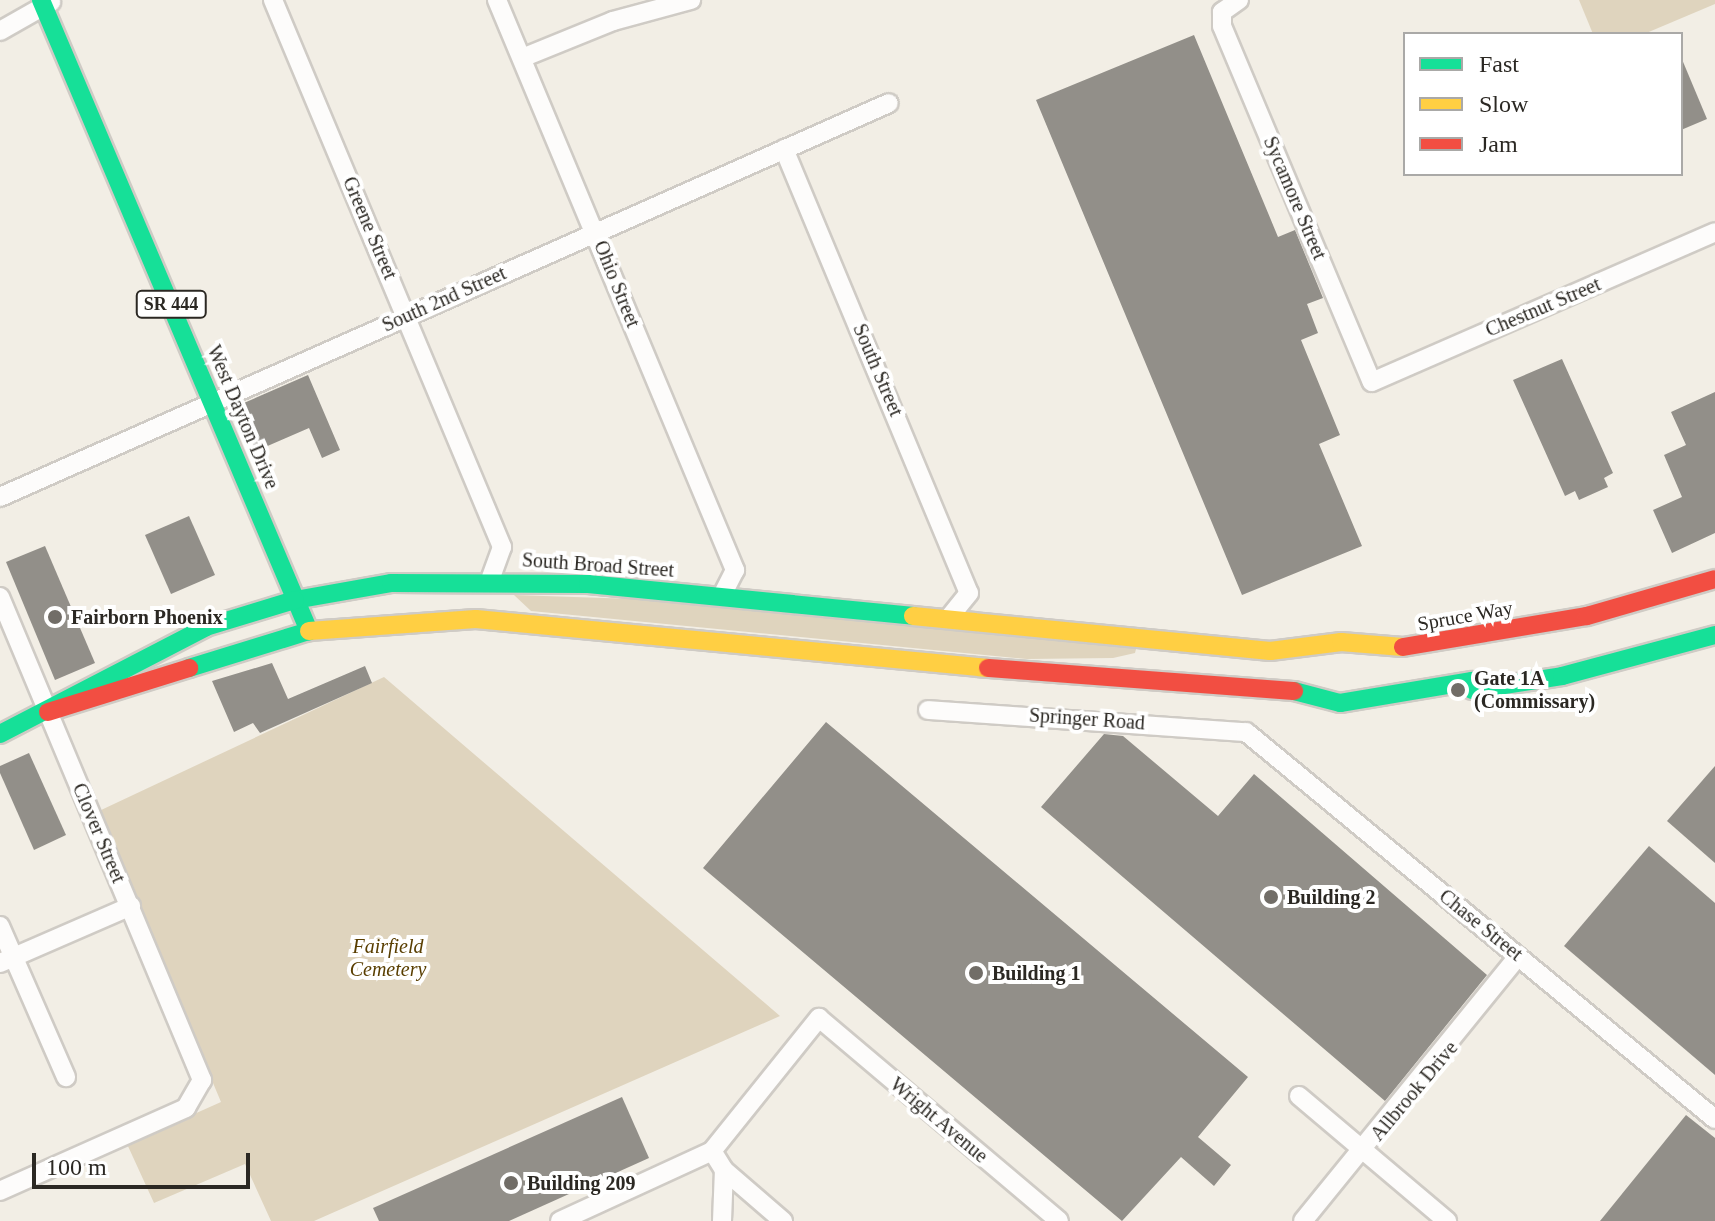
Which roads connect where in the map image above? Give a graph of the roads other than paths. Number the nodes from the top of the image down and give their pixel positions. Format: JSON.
{"nodes":[{"id":1,"x":273,"y":0,"type":"edge"},
{"id":2,"x":497,"y":0,"type":"edge"},
{"id":3,"x":691,"y":0,"type":"edge"},
{"id":4,"x":1239,"y":0,"type":"edge"},
{"id":5,"x":46,"y":3,"type":"edge"},
{"id":6,"x":0,"y":31,"type":"edge"},
{"id":7,"x":522,"y":58,"type":"junction"},
{"id":8,"x":889,"y":103,"type":"dead end"},
{"id":9,"x":784,"y":149,"type":"junction"},
{"id":10,"x":596,"y":232,"type":"junction"},
{"id":11,"x":1715,"y":232,"type":"edge"},
{"id":12,"x":407,"y":315,"type":"junction"},
{"id":13,"x":1372,"y":382,"type":"joint"},
{"id":14,"x":213,"y":402,"type":"junction"},
{"id":15,"x":0,"y":497,"type":"edge"},
{"id":16,"x":1715,"y":579,"type":"edge"},
{"id":17,"x":490,"y":580,"type":"junction"},
{"id":18,"x":411,"y":582,"type":"junction"},
{"id":19,"x":0,"y":597,"type":"edge"},
{"id":20,"x":721,"y":597,"type":"junction"},
{"id":21,"x":295,"y":600,"type":"junction"},
{"id":22,"x":948,"y":619,"type":"junction"},
{"id":23,"x":350,"y":628,"type":"junction"},
{"id":24,"x":309,"y":631,"type":"junction"},
{"id":25,"x":1715,"y":635,"type":"edge"},
{"id":26,"x":1169,"y":639,"type":"joint"},
{"id":27,"x":928,"y":710,"type":"dead end"},
{"id":28,"x":48,"y":712,"type":"junction"},
{"id":29,"x":1246,"y":732,"type":"joint"},
{"id":30,"x":0,"y":734,"type":"edge"},
{"id":31,"x":131,"y":906,"type":"junction"},
{"id":32,"x":0,"y":926,"type":"edge"},
{"id":33,"x":1518,"y":956,"type":"junction"},
{"id":34,"x":7,"y":960,"type":"edge"},
{"id":35,"x":66,"y":1077,"type":"dead end"},
{"id":36,"x":1299,"y":1096,"type":"dead end"},
{"id":37,"x":1715,"y":1119,"type":"edge"},
{"id":38,"x":1364,"y":1150,"type":"junction"},
{"id":39,"x":712,"y":1151,"type":"junction"},
{"id":40,"x":724,"y":1170,"type":"junction"},
{"id":41,"x":0,"y":1191,"type":"edge"},
{"id":42,"x":560,"y":1221,"type":"edge"},
{"id":43,"x":722,"y":1221,"type":"edge"},
{"id":44,"x":783,"y":1221,"type":"edge"},
{"id":45,"x":1059,"y":1221,"type":"edge"},
{"id":46,"x":1303,"y":1221,"type":"edge"},
{"id":47,"x":1447,"y":1221,"type":"edge"}],
"edges":[{"from":1,"to":12,"type":"street","name":"Greene Street"},
{"from":2,"to":7,"type":"street","name":"Ohio Street"},
{"from":3,"to":7,"type":"street"},
{"from":4,"to":13,"type":"street","name":"Sycamore Street"},
{"from":5,"to":6,"type":"street"},
{"from":5,"to":14,"type":"street","name":"West Dayton Drive","number":"SR 444"},
{"from":7,"to":10,"type":"street","name":"Ohio Street"},
{"from":8,"to":9,"type":"street","name":"South 2nd Street"},
{"from":9,"to":10,"type":"street","name":"South 2nd Street"},
{"from":9,"to":22,"type":"street","name":"South Street"},
{"from":10,"to":12,"type":"street","name":"South 2nd Street"},
{"from":10,"to":20,"type":"street","name":"Ohio Street"},
{"from":11,"to":13,"type":"street","name":"Chestnut Street"},
{"from":12,"to":14,"type":"street","name":"South 2nd Street"},
{"from":12,"to":17,"type":"street","name":"Greene Street"},
{"from":14,"to":15,"type":"street","name":"South 2nd Street"},
{"from":14,"to":21,"type":"street","name":"West Dayton Drive","number":"SR 444"},
{"from":16,"to":26,"type":"street","name":"Spruce Way"},
{"from":17,"to":18,"type":"street","name":"South Broad Street"},
{"from":17,"to":20,"type":"street","name":"South Broad Street"},
{"from":18,"to":21,"type":"street","name":"South Broad Street"},
{"from":18,"to":23,"type":"street"},
{"from":19,"to":28,"type":"street","name":"Clover Street"},
{"from":20,"to":22,"type":"street","name":"South Broad Street"},
{"from":21,"to":24,"type":"street","name":"West Dayton Drive","number":"SR 444"},
{"from":21,"to":28,"type":"street","name":"South Broad Street"},
{"from":22,"to":26,"type":"street","name":"South Broad Street"},
{"from":23,"to":24,"type":"street","name":"South Broad Street"},
{"from":23,"to":25,"type":"street","name":"South Broad Street"},
{"from":24,"to":28,"type":"street","name":"South Broad Street"},
{"from":27,"to":29,"type":"street","name":"Springer Road"},
{"from":28,"to":30,"type":"street","name":"South Broad Street"},
{"from":28,"to":31,"type":"street","name":"Clover Street"},
{"from":29,"to":33,"type":"street","name":"Chase Street"},
{"from":31,"to":34,"type":"street"},
{"from":31,"to":41,"type":"street","name":"Clover Street"},
{"from":32,"to":34,"type":"street"},
{"from":33,"to":37,"type":"street","name":"Chase Street"},
{"from":33,"to":38,"type":"street","name":"Allbrook Drive"},
{"from":34,"to":35,"type":"street"},
{"from":36,"to":38,"type":"street"},
{"from":38,"to":46,"type":"street","name":"Allbrook Drive"},
{"from":38,"to":47,"type":"street"},
{"from":39,"to":40,"type":"street"},
{"from":39,"to":42,"type":"street"},
{"from":39,"to":45,"type":"street","name":"Wright Avenue"},
{"from":40,"to":43,"type":"street"},
{"from":40,"to":44,"type":"street"}]}
